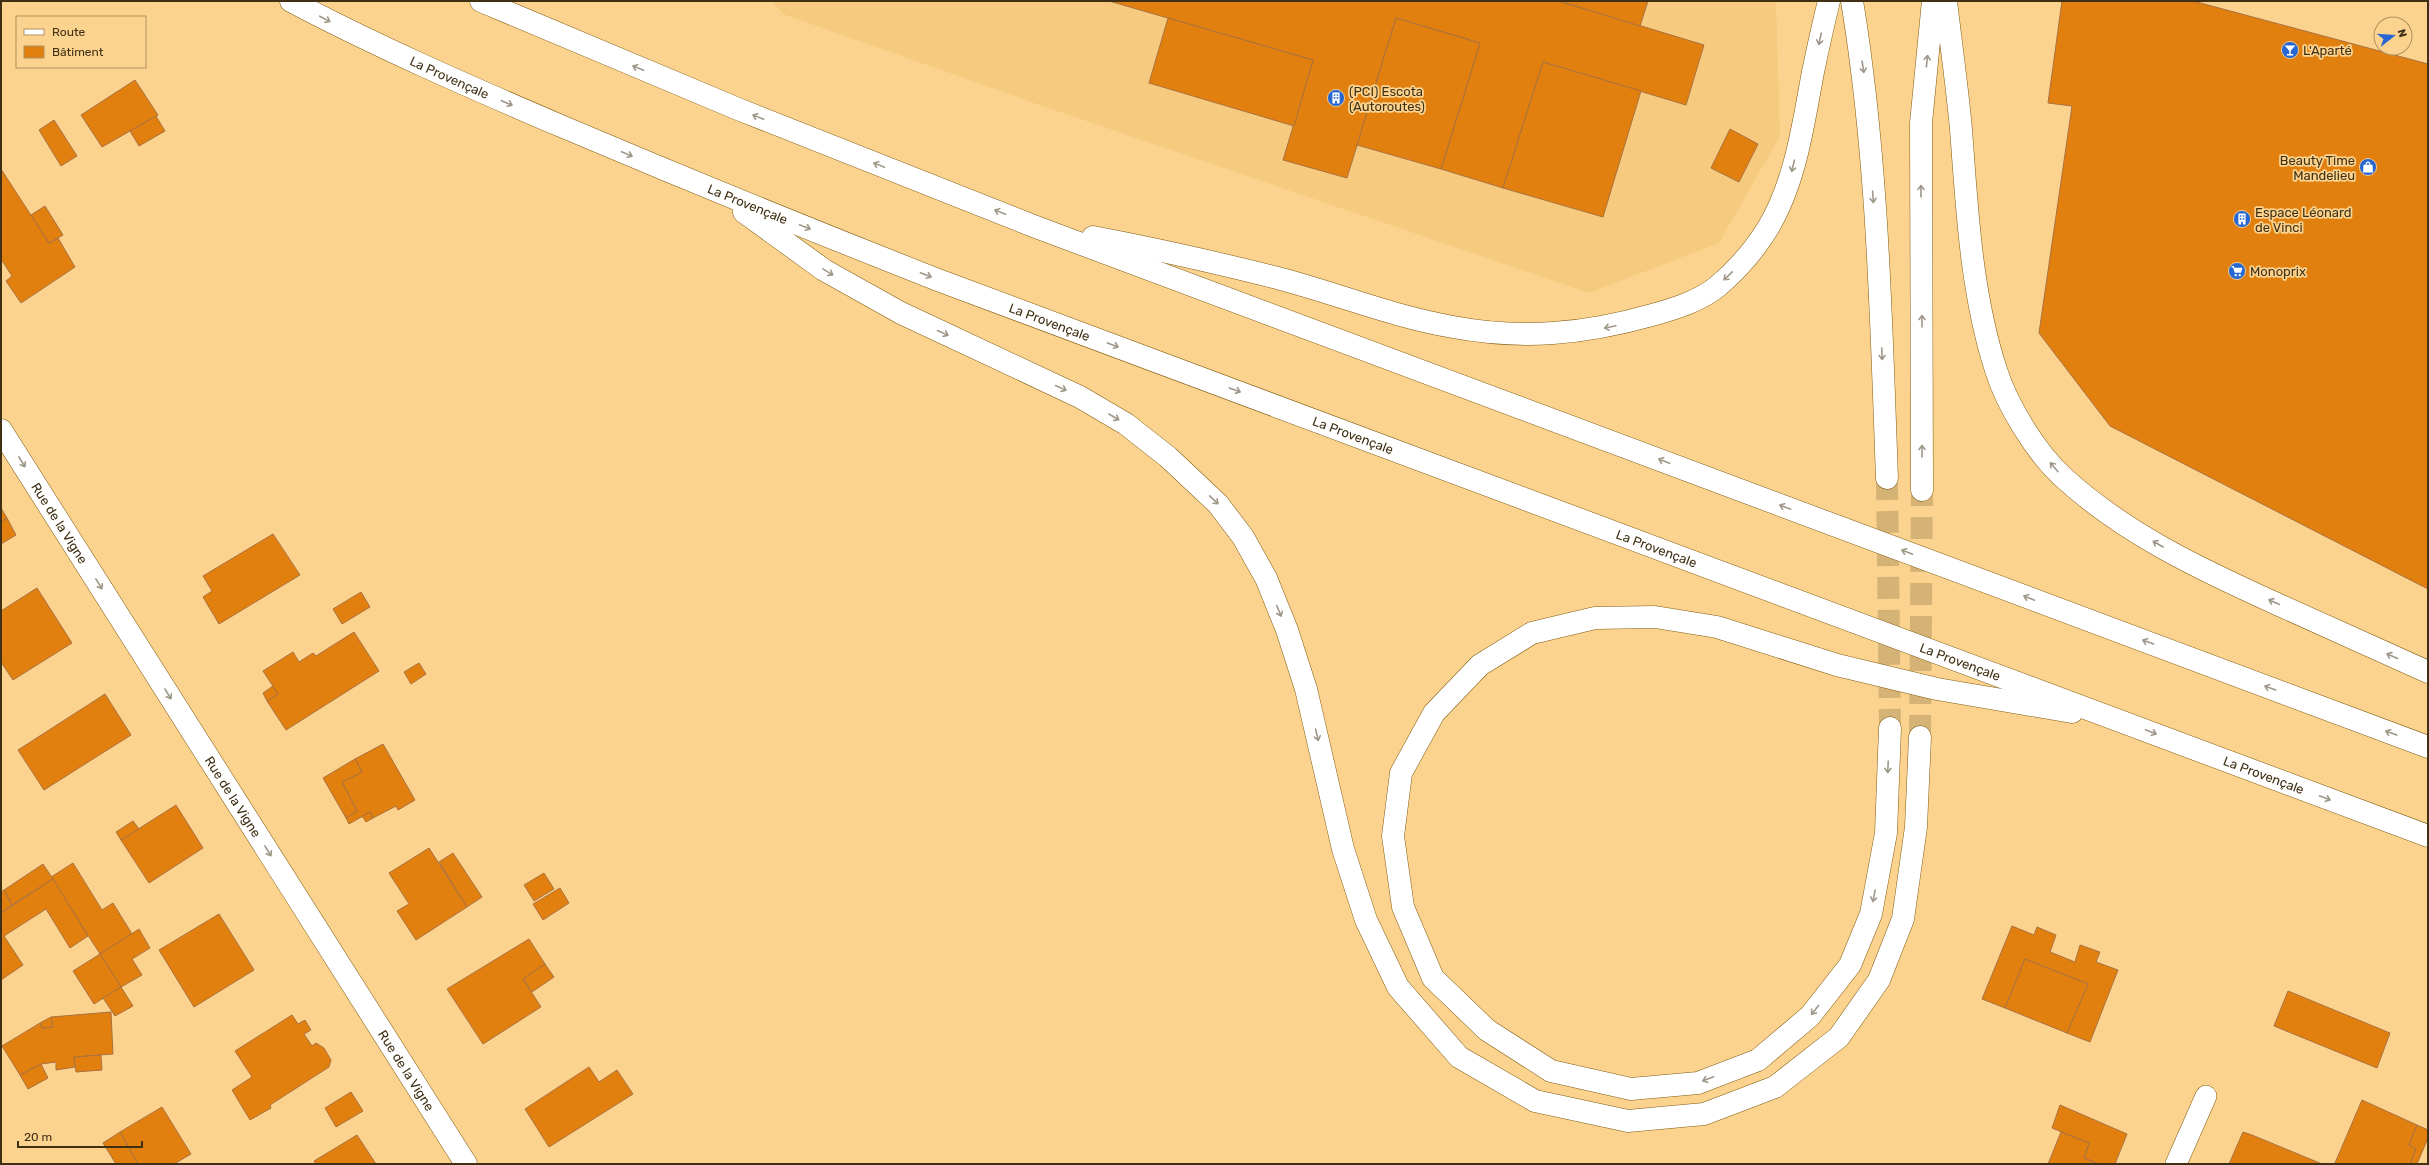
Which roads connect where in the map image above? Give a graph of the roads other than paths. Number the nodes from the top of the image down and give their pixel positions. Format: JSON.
{"nodes":[{"id":1,"x":291,"y":1,"type":"edge"},
{"id":2,"x":481,"y":1,"type":"edge"},
{"id":3,"x":1829,"y":1,"type":"edge"},
{"id":4,"x":1852,"y":1,"type":"edge"},
{"id":5,"x":1933,"y":1,"type":"edge"},
{"id":6,"x":1946,"y":1,"type":"edge"},
{"id":7,"x":716,"y":193,"type":"junction"},
{"id":8,"x":1036,"y":226,"type":"junction"},
{"id":9,"x":1,"y":430,"type":"edge"},
{"id":10,"x":1887,"y":478,"type":"tunnel mouth"},
{"id":11,"x":1922,"y":490,"type":"tunnel mouth"},
{"id":12,"x":2428,"y":672,"type":"edge"},
{"id":13,"x":2115,"y":719,"type":"junction"},
{"id":14,"x":1890,"y":728,"type":"tunnel mouth"},
{"id":15,"x":1920,"y":737,"type":"tunnel mouth"},
{"id":16,"x":2428,"y":747,"type":"edge"},
{"id":17,"x":2428,"y":836,"type":"edge"},
{"id":18,"x":2206,"y":1096,"type":"dead end"},
{"id":19,"x":466,"y":1164,"type":"edge"},
{"id":20,"x":2176,"y":1164,"type":"edge"}],
"edges":[{"from":1,"to":7,"type":"main road","name":"La Provençale","one_way":true},
{"from":8,"to":2,"type":"main road","one_way":true},
{"from":3,"to":8,"type":"main road","one_way":true},
{"from":4,"to":10,"type":"main road","one_way":true},
{"from":11,"to":5,"type":"main road","one_way":true},
{"from":12,"to":6,"type":"main road","one_way":true},
{"from":7,"to":13,"type":"main road","name":"La Provençale","one_way":true},
{"from":7,"to":15,"type":"main road","one_way":true},
{"from":16,"to":8,"type":"main road","one_way":true},
{"from":9,"to":19,"type":"main road","name":"Rue de la Vigne","one_way":true},
{"from":14,"to":13,"type":"main road","one_way":true},
{"from":13,"to":17,"type":"main road","name":"La Provençale","one_way":true},
{"from":18,"to":20,"type":"lane"}]}
